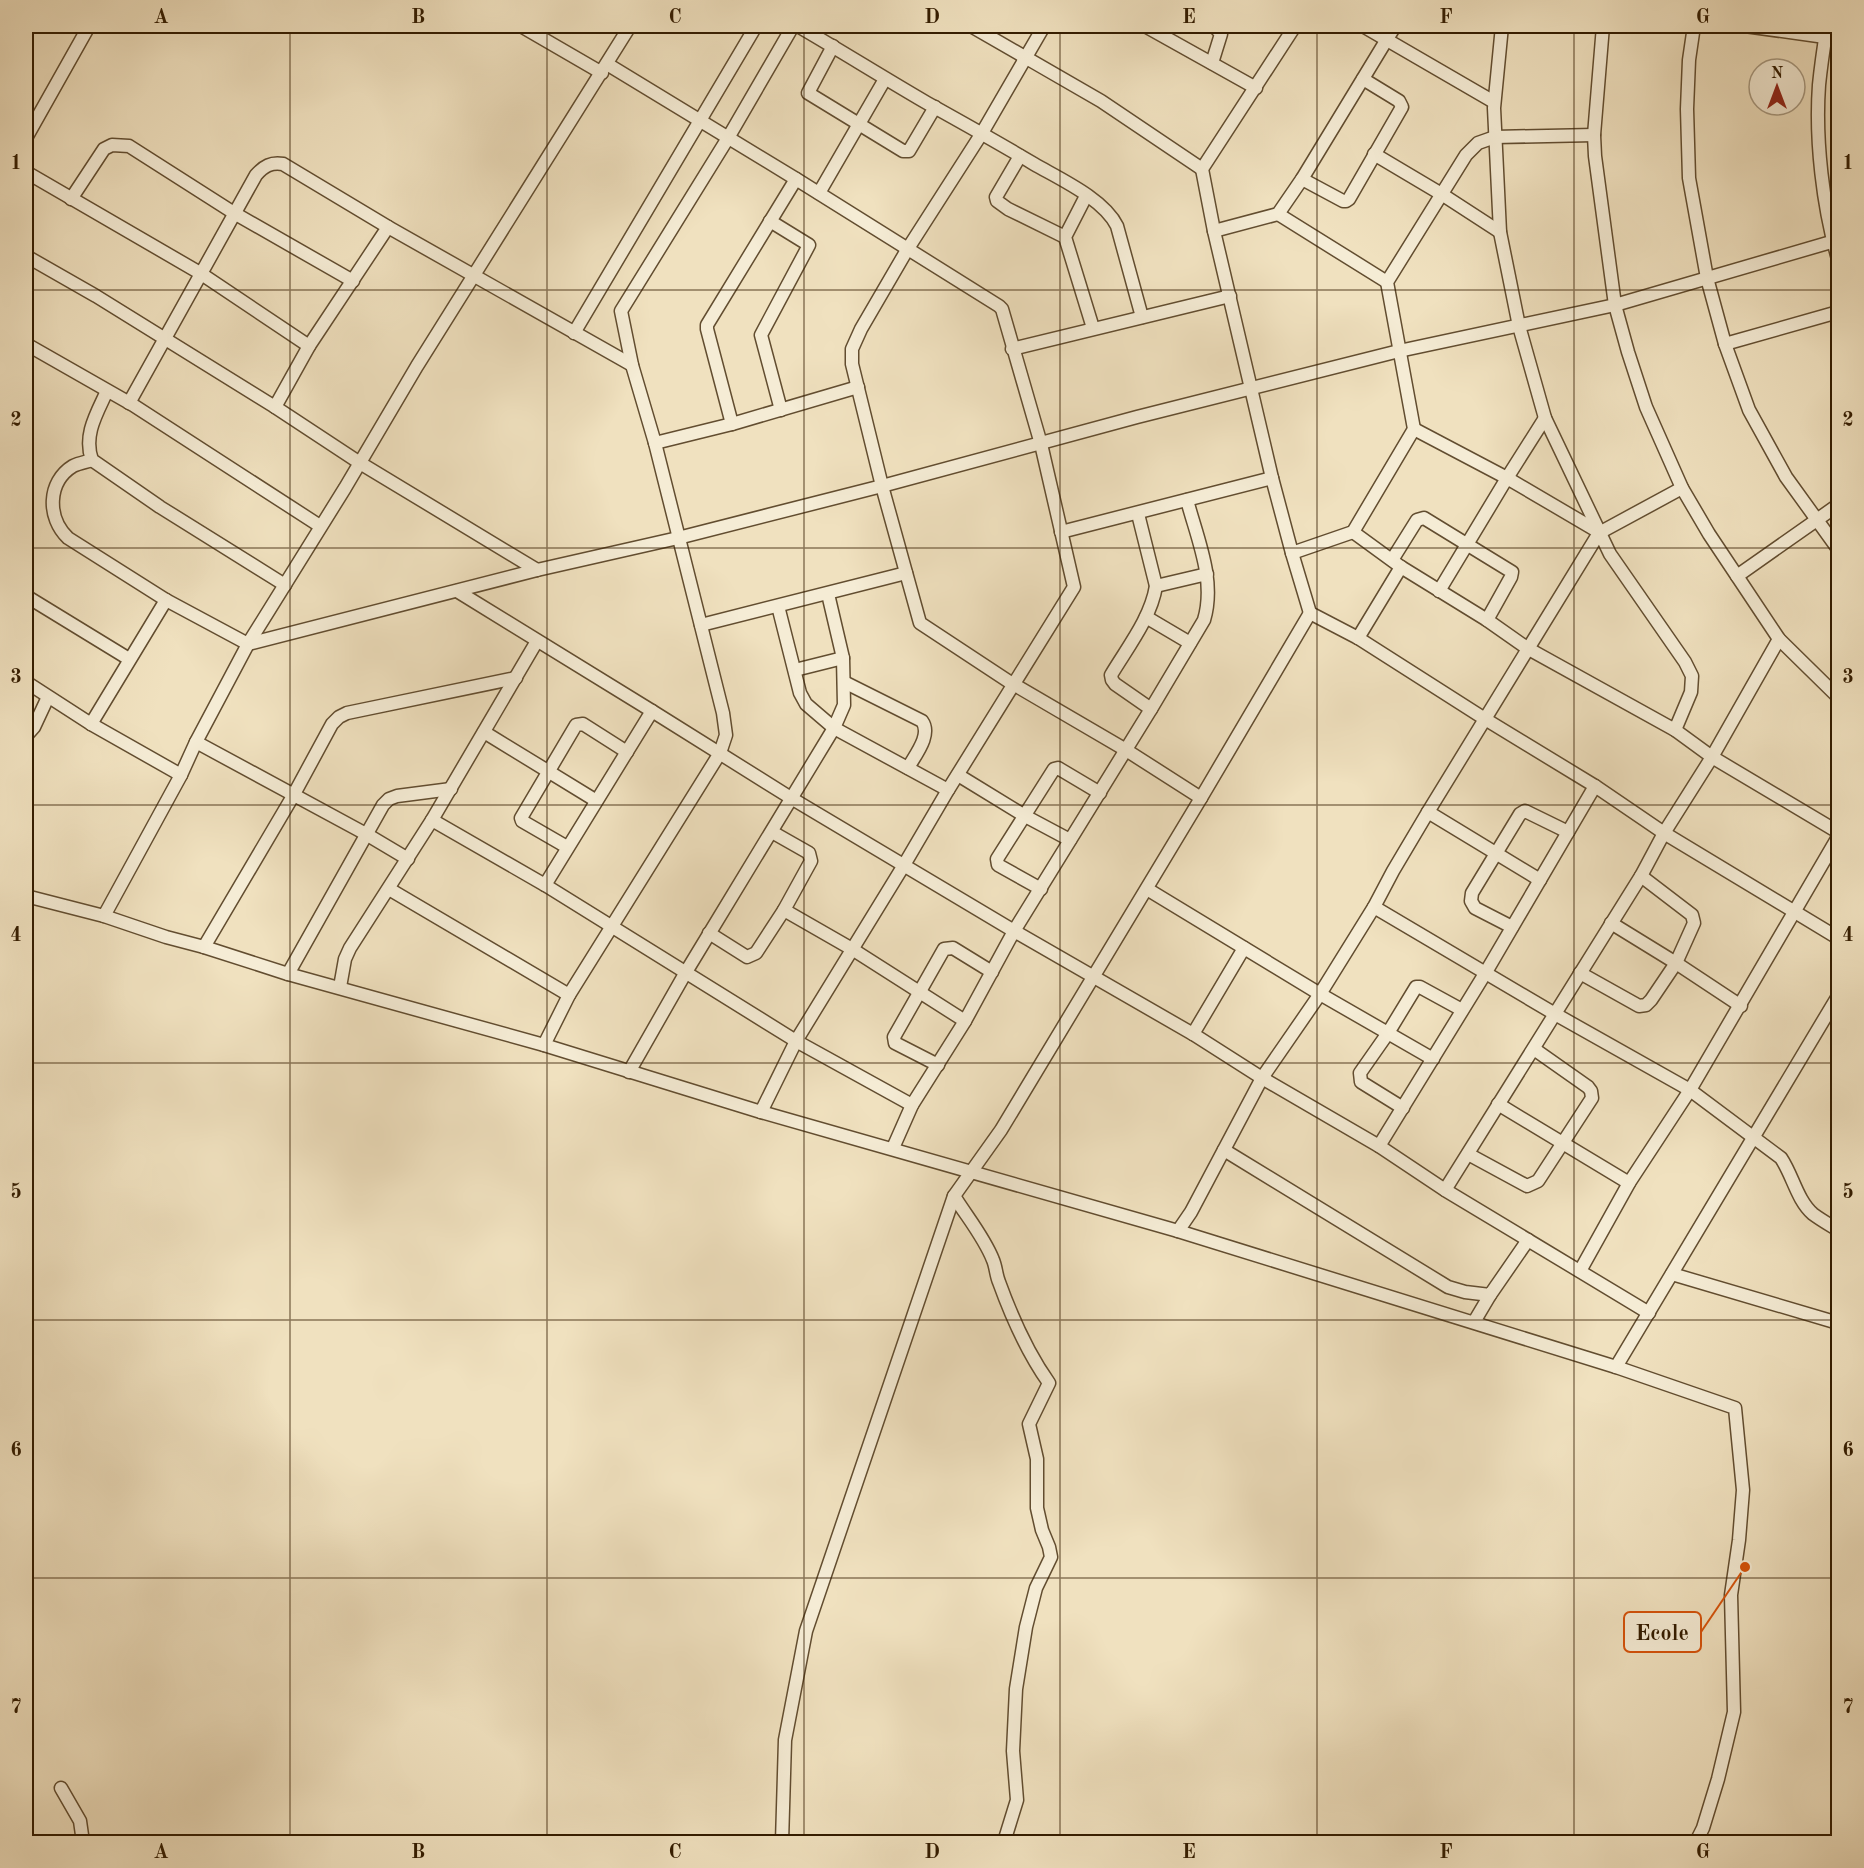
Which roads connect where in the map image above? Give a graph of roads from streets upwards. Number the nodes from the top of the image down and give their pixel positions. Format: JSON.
{"nodes":[{"id":1,"x":89,"y":26,"type":"edge"},
{"id":2,"x":521,"y":26,"type":"edge"},
{"id":3,"x":630,"y":26,"type":"edge"},
{"id":4,"x":756,"y":26,"type":"edge"},
{"id":5,"x":793,"y":26,"type":"edge"},
{"id":6,"x":798,"y":26,"type":"edge"},
{"id":7,"x":971,"y":26,"type":"edge"},
{"id":8,"x":1044,"y":26,"type":"edge"},
{"id":9,"x":1145,"y":26,"type":"edge"},
{"id":10,"x":1214,"y":26,"type":"edge"},
{"id":11,"x":1295,"y":26,"type":"edge"},
{"id":12,"x":1363,"y":26,"type":"edge"},
{"id":13,"x":1395,"y":26,"type":"edge"},
{"id":14,"x":1502,"y":26,"type":"edge"},
{"id":15,"x":1603,"y":26,"type":"edge"},
{"id":16,"x":1694,"y":26,"type":"edge"},
{"id":17,"x":1746,"y":26,"type":"edge"},
{"id":18,"x":1165,"y":30,"type":"edge"},
{"id":19,"x":1826,"y":31,"type":"edge"},
{"id":20,"x":1387,"y":39,"type":"junction"},
{"id":21,"x":833,"y":46,"type":"junction"},
{"id":22,"x":1025,"y":57,"type":"junction"},
{"id":23,"x":1212,"y":63,"type":"junction"},
{"id":24,"x":604,"y":68,"type":"junction"},
{"id":25,"x":885,"y":79,"type":"junction"},
{"id":26,"x":1363,"y":79,"type":"junction"},
{"id":27,"x":1256,"y":88,"type":"junction"},
{"id":28,"x":1494,"y":102,"type":"junction"},
{"id":29,"x":935,"y":107,"type":"junction"},
{"id":30,"x":700,"y":119,"type":"junction"},
{"id":31,"x":859,"y":125,"type":"junction"},
{"id":32,"x":982,"y":133,"type":"junction"},
{"id":33,"x":1594,"y":135,"type":"junction"},
{"id":34,"x":1495,"y":137,"type":"junction"},
{"id":35,"x":26,"y":138,"type":"edge"},
{"id":36,"x":728,"y":138,"type":"junction"},
{"id":37,"x":1374,"y":154,"type":"junction"},
{"id":38,"x":1020,"y":156,"type":"junction"},
{"id":39,"x":1202,"y":169,"type":"junction"},
{"id":40,"x":26,"y":172,"type":"edge"},
{"id":41,"x":796,"y":179,"type":"junction"},
{"id":42,"x":1302,"y":179,"type":"junction"},
{"id":43,"x":819,"y":193,"type":"junction"},
{"id":44,"x":1443,"y":195,"type":"junction"},
{"id":45,"x":1086,"y":196,"type":"junction"},
{"id":46,"x":71,"y":198,"type":"junction"},
{"id":47,"x":234,"y":213,"type":"junction"},
{"id":48,"x":1278,"y":214,"type":"junction"},
{"id":49,"x":770,"y":221,"type":"junction"},
{"id":50,"x":388,"y":227,"type":"junction"},
{"id":51,"x":1214,"y":231,"type":"junction"},
{"id":52,"x":1500,"y":232,"type":"junction"},
{"id":53,"x":1065,"y":237,"type":"junction"},
{"id":54,"x":1836,"y":240,"type":"edge"},
{"id":55,"x":907,"y":250,"type":"junction"},
{"id":56,"x":26,"y":256,"type":"edge"},
{"id":57,"x":1839,"y":259,"type":"edge"},
{"id":58,"x":200,"y":273,"type":"junction"},
{"id":59,"x":474,"y":275,"type":"junction"},
{"id":60,"x":1707,"y":278,"type":"junction"},
{"id":61,"x":353,"y":281,"type":"junction"},
{"id":62,"x":1387,"y":282,"type":"junction"},
{"id":63,"x":1230,"y":296,"type":"junction"},
{"id":64,"x":1615,"y":305,"type":"junction"},
{"id":65,"x":1839,"y":312,"type":"edge"},
{"id":66,"x":1142,"y":317,"type":"junction"},
{"id":67,"x":1519,"y":326,"type":"junction"},
{"id":68,"x":1093,"y":328,"type":"junction"},
{"id":69,"x":574,"y":333,"type":"junction"},
{"id":70,"x":165,"y":340,"type":"junction"},
{"id":71,"x":26,"y":344,"type":"edge"},
{"id":72,"x":1725,"y":344,"type":"junction"},
{"id":73,"x":309,"y":346,"type":"junction"},
{"id":74,"x":1012,"y":349,"type":"junction"},
{"id":75,"x":1399,"y":351,"type":"junction"},
{"id":76,"x":632,"y":365,"type":"junction"},
{"id":77,"x":858,"y":387,"type":"junction"},
{"id":78,"x":1251,"y":388,"type":"junction"},
{"id":79,"x":107,"y":391,"type":"junction"},
{"id":80,"x":129,"y":403,"type":"junction"},
{"id":81,"x":275,"y":407,"type":"junction"},
{"id":82,"x":781,"y":410,"type":"junction"},
{"id":83,"x":1545,"y":418,"type":"junction"},
{"id":84,"x":732,"y":424,"type":"junction"},
{"id":85,"x":1414,"y":429,"type":"junction"},
{"id":86,"x":655,"y":443,"type":"junction"},
{"id":87,"x":1041,"y":444,"type":"junction"},
{"id":88,"x":92,"y":460,"type":"junction"},
{"id":89,"x":360,"y":463,"type":"junction"},
{"id":90,"x":1272,"y":478,"type":"junction"},
{"id":91,"x":1507,"y":478,"type":"junction"},
{"id":92,"x":882,"y":486,"type":"junction"},
{"id":93,"x":1682,"y":489,"type":"junction"},
{"id":94,"x":1187,"y":500,"type":"junction"},
{"id":95,"x":1839,"y":505,"type":"edge"},
{"id":96,"x":1138,"y":514,"type":"junction"},
{"id":97,"x":1817,"y":520,"type":"junction"},
{"id":98,"x":320,"y":526,"type":"junction"},
{"id":99,"x":1061,"y":532,"type":"junction"},
{"id":100,"x":1353,"y":532,"type":"junction"},
{"id":101,"x":1599,"y":533,"type":"junction"},
{"id":102,"x":678,"y":537,"type":"junction"},
{"id":103,"x":1467,"y":545,"type":"junction"},
{"id":104,"x":1839,"y":549,"type":"edge"},
{"id":105,"x":1292,"y":553,"type":"junction"},
{"id":106,"x":1397,"y":564,"type":"junction"},
{"id":107,"x":537,"y":570,"type":"junction"},
{"id":108,"x":906,"y":573,"type":"junction"},
{"id":109,"x":1207,"y":574,"type":"junction"},
{"id":110,"x":1737,"y":576,"type":"junction"},
{"id":111,"x":285,"y":585,"type":"junction"},
{"id":112,"x":1156,"y":586,"type":"junction"},
{"id":113,"x":457,"y":591,"type":"junction"},
{"id":114,"x":1439,"y":591,"type":"junction"},
{"id":115,"x":828,"y":594,"type":"junction"},
{"id":116,"x":26,"y":596,"type":"edge"},
{"id":117,"x":166,"y":600,"type":"junction"},
{"id":118,"x":778,"y":606,"type":"junction"},
{"id":119,"x":1310,"y":613,"type":"junction"},
{"id":120,"x":1146,"y":617,"type":"junction"},
{"id":121,"x":1487,"y":620,"type":"junction"},
{"id":122,"x":701,"y":625,"type":"junction"},
{"id":123,"x":1358,"y":638,"type":"junction"},
{"id":124,"x":1779,"y":639,"type":"junction"},
{"id":125,"x":537,"y":641,"type":"junction"},
{"id":126,"x":1190,"y":643,"type":"junction"},
{"id":127,"x":248,"y":644,"type":"junction"},
{"id":128,"x":1527,"y":648,"type":"junction"},
{"id":129,"x":843,"y":658,"type":"junction"},
{"id":130,"x":129,"y":659,"type":"junction"},
{"id":131,"x":795,"y":670,"type":"junction"},
{"id":132,"x":516,"y":678,"type":"junction"},
{"id":133,"x":26,"y":682,"type":"edge"},
{"id":134,"x":844,"y":682,"type":"junction"},
{"id":135,"x":1014,"y":684,"type":"junction"},
{"id":136,"x":48,"y":697,"type":"junction"},
{"id":137,"x":1839,"y":697,"type":"edge"},
{"id":138,"x":1151,"y":709,"type":"junction"},
{"id":139,"x":652,"y":711,"type":"junction"},
{"id":140,"x":1485,"y":719,"type":"junction"},
{"id":141,"x":92,"y":724,"type":"junction"},
{"id":142,"x":834,"y":728,"type":"junction"},
{"id":143,"x":1675,"y":730,"type":"junction"},
{"id":144,"x":484,"y":732,"type":"junction"},
{"id":145,"x":26,"y":736,"type":"edge"},
{"id":146,"x":196,"y":742,"type":"junction"},
{"id":147,"x":1126,"y":750,"type":"junction"},
{"id":148,"x":627,"y":752,"type":"junction"},
{"id":149,"x":720,"y":753,"type":"junction"},
{"id":150,"x":1712,"y":757,"type":"junction"},
{"id":151,"x":908,"y":768,"type":"junction"},
{"id":152,"x":548,"y":772,"type":"junction"},
{"id":153,"x":181,"y":775,"type":"junction"},
{"id":154,"x":958,"y":775,"type":"junction"},
{"id":155,"x":1595,"y":786,"type":"junction"},
{"id":156,"x":451,"y":789,"type":"junction"},
{"id":157,"x":948,"y":790,"type":"junction"},
{"id":158,"x":1100,"y":793,"type":"junction"},
{"id":159,"x":293,"y":796,"type":"junction"},
{"id":160,"x":791,"y":798,"type":"junction"},
{"id":161,"x":1201,"y":798,"type":"junction"},
{"id":162,"x":595,"y":800,"type":"junction"},
{"id":163,"x":1428,"y":813,"type":"junction"},
{"id":164,"x":1025,"y":816,"type":"junction"},
{"id":165,"x":432,"y":820,"type":"junction"},
{"id":166,"x":1568,"y":831,"type":"junction"},
{"id":167,"x":772,"y":832,"type":"junction"},
{"id":168,"x":1839,"y":832,"type":"edge"},
{"id":169,"x":1664,"y":833,"type":"junction"},
{"id":170,"x":366,"y":834,"type":"junction"},
{"id":171,"x":1839,"y":837,"type":"edge"},
{"id":172,"x":1070,"y":840,"type":"junction"},
{"id":173,"x":567,"y":847,"type":"junction"},
{"id":174,"x":1496,"y":853,"type":"junction"},
{"id":175,"x":408,"y":859,"type":"junction"},
{"id":176,"x":904,"y":865,"type":"junction"},
{"id":177,"x":1641,"y":876,"type":"junction"},
{"id":178,"x":1540,"y":880,"type":"junction"},
{"id":179,"x":545,"y":885,"type":"junction"},
{"id":180,"x":389,"y":889,"type":"junction"},
{"id":181,"x":1041,"y":889,"type":"junction"},
{"id":182,"x":1147,"y":889,"type":"junction"},
{"id":183,"x":26,"y":896,"type":"edge"},
{"id":184,"x":1374,"y":907,"type":"junction"},
{"id":185,"x":784,"y":910,"type":"junction"},
{"id":186,"x":1796,"y":912,"type":"junction"},
{"id":187,"x":104,"y":916,"type":"junction"},
{"id":188,"x":1611,"y":923,"type":"junction"},
{"id":189,"x":613,"y":927,"type":"junction"},
{"id":190,"x":1512,"y":927,"type":"junction"},
{"id":191,"x":1014,"y":931,"type":"junction"},
{"id":192,"x":709,"y":933,"type":"junction"},
{"id":193,"x":1839,"y":938,"type":"edge"},
{"id":194,"x":204,"y":947,"type":"junction"},
{"id":195,"x":1244,"y":948,"type":"junction"},
{"id":196,"x":852,"y":949,"type":"junction"},
{"id":197,"x":1676,"y":963,"type":"junction"},
{"id":198,"x":686,"y":972,"type":"junction"},
{"id":199,"x":993,"y":972,"type":"junction"},
{"id":200,"x":1486,"y":972,"type":"junction"},
{"id":201,"x":1580,"y":973,"type":"junction"},
{"id":202,"x":288,"y":974,"type":"junction"},
{"id":203,"x":1094,"y":976,"type":"junction"},
{"id":204,"x":340,"y":987,"type":"junction"},
{"id":205,"x":919,"y":992,"type":"junction"},
{"id":206,"x":1320,"y":994,"type":"junction"},
{"id":207,"x":568,"y":995,"type":"junction"},
{"id":208,"x":1839,"y":996,"type":"edge"},
{"id":209,"x":1741,"y":1006,"type":"junction"},
{"id":210,"x":1462,"y":1010,"type":"junction"},
{"id":211,"x":1555,"y":1014,"type":"junction"},
{"id":212,"x":965,"y":1021,"type":"junction"},
{"id":213,"x":1388,"y":1033,"type":"junction"},
{"id":214,"x":1193,"y":1034,"type":"junction"},
{"id":215,"x":796,"y":1041,"type":"junction"},
{"id":216,"x":544,"y":1045,"type":"junction"},
{"id":217,"x":1534,"y":1049,"type":"junction"},
{"id":218,"x":1433,"y":1059,"type":"junction"},
{"id":219,"x":938,"y":1065,"type":"junction"},
{"id":220,"x":629,"y":1072,"type":"junction"},
{"id":221,"x":1262,"y":1078,"type":"junction"},
{"id":222,"x":1690,"y":1090,"type":"junction"},
{"id":223,"x":1498,"y":1104,"type":"junction"},
{"id":224,"x":912,"y":1106,"type":"junction"},
{"id":225,"x":1402,"y":1107,"type":"junction"},
{"id":226,"x":762,"y":1112,"type":"junction"},
{"id":227,"x":1753,"y":1138,"type":"junction"},
{"id":228,"x":1562,"y":1142,"type":"junction"},
{"id":229,"x":1379,"y":1146,"type":"junction"},
{"id":230,"x":893,"y":1148,"type":"junction"},
{"id":231,"x":1224,"y":1150,"type":"junction"},
{"id":232,"x":1468,"y":1154,"type":"junction"},
{"id":233,"x":972,"y":1172,"type":"junction"},
{"id":234,"x":1629,"y":1183,"type":"junction"},
{"id":235,"x":1445,"y":1190,"type":"junction"},
{"id":236,"x":954,"y":1196,"type":"junction"},
{"id":237,"x":1839,"y":1230,"type":"edge"},
{"id":238,"x":1178,"y":1231,"type":"junction"},
{"id":239,"x":1528,"y":1240,"type":"junction"},
{"id":240,"x":1580,"y":1271,"type":"junction"},
{"id":241,"x":1672,"y":1274,"type":"junction"},
{"id":242,"x":1490,"y":1295,"type":"junction"},
{"id":243,"x":1649,"y":1313,"type":"junction"},
{"id":244,"x":1474,"y":1322,"type":"junction"},
{"id":245,"x":1839,"y":1323,"type":"edge"},
{"id":246,"x":1616,"y":1367,"type":"junction"},
{"id":247,"x":61,"y":1788,"type":"dead end"},
{"id":248,"x":80,"y":1821,"type":"junction"},
{"id":249,"x":72,"y":1842,"type":"edge"},
{"id":250,"x":83,"y":1842,"type":"edge"},
{"id":251,"x":782,"y":1842,"type":"edge"},
{"id":252,"x":1004,"y":1842,"type":"edge"},
{"id":253,"x":1696,"y":1842,"type":"edge"}],
"edges":[{"from":1,"to":35,"type":"street"},
{"from":2,"to":24,"type":"street"},
{"from":3,"to":24,"type":"street"},
{"from":4,"to":30,"type":"street"},
{"from":5,"to":36,"type":"street"},
{"from":6,"to":21,"type":"street"},
{"from":7,"to":22,"type":"street"},
{"from":8,"to":22,"type":"street"},
{"from":9,"to":18,"type":"street"},
{"from":10,"to":23,"type":"street"},
{"from":11,"to":27,"type":"street"},
{"from":12,"to":20,"type":"street"},
{"from":13,"to":20,"type":"street"},
{"from":14,"to":28,"type":"street"},
{"from":15,"to":33,"type":"street"},
{"from":16,"to":60,"type":"street"},
{"from":17,"to":19,"type":"street"},
{"from":18,"to":23,"type":"street"},
{"from":19,"to":54,"type":"street"},
{"from":20,"to":26,"type":"street"},
{"from":20,"to":28,"type":"street"},
{"from":21,"to":25,"type":"street"},
{"from":21,"to":31,"type":"street"},
{"from":22,"to":32,"type":"street"},
{"from":22,"to":39,"type":"street"},
{"from":23,"to":27,"type":"street"},
{"from":24,"to":30,"type":"street"},
{"from":24,"to":59,"type":"street"},
{"from":25,"to":29,"type":"street"},
{"from":25,"to":31,"type":"street"},
{"from":26,"to":37,"type":"street"},
{"from":26,"to":42,"type":"street"},
{"from":27,"to":39,"type":"street"},
{"from":28,"to":34,"type":"street"},
{"from":29,"to":31,"type":"street"},
{"from":29,"to":32,"type":"street"},
{"from":30,"to":36,"type":"street"},
{"from":30,"to":69,"type":"street"},
{"from":31,"to":43,"type":"street"},
{"from":32,"to":38,"type":"street"},
{"from":32,"to":55,"type":"street"},
{"from":33,"to":34,"type":"street"},
{"from":33,"to":64,"type":"street"},
{"from":34,"to":44,"type":"street"},
{"from":34,"to":52,"type":"street"},
{"from":36,"to":41,"type":"street"},
{"from":36,"to":76,"type":"street"},
{"from":37,"to":42,"type":"street"},
{"from":37,"to":44,"type":"street"},
{"from":38,"to":45,"type":"street"},
{"from":38,"to":53,"type":"street"},
{"from":39,"to":51,"type":"street"},
{"from":40,"to":46,"type":"street"},
{"from":41,"to":43,"type":"street"},
{"from":41,"to":49,"type":"street"},
{"from":42,"to":48,"type":"street"},
{"from":43,"to":55,"type":"street"},
{"from":44,"to":52,"type":"street"},
{"from":44,"to":62,"type":"street"},
{"from":45,"to":53,"type":"street"},
{"from":45,"to":66,"type":"street"},
{"from":46,"to":47,"type":"street"},
{"from":46,"to":58,"type":"street"},
{"from":47,"to":50,"type":"street"},
{"from":47,"to":58,"type":"street"},
{"from":47,"to":61,"type":"street"},
{"from":48,"to":51,"type":"street"},
{"from":48,"to":62,"type":"street"},
{"from":49,"to":82,"type":"street"},
{"from":49,"to":84,"type":"street"},
{"from":50,"to":59,"type":"street"},
{"from":50,"to":61,"type":"street"},
{"from":51,"to":63,"type":"street"},
{"from":52,"to":67,"type":"street"},
{"from":53,"to":68,"type":"street"},
{"from":54,"to":57,"type":"street"},
{"from":54,"to":60,"type":"street"},
{"from":55,"to":74,"type":"street"},
{"from":55,"to":77,"type":"street"},
{"from":56,"to":70,"type":"street"},
{"from":58,"to":70,"type":"street"},
{"from":58,"to":73,"type":"street"},
{"from":59,"to":69,"type":"street"},
{"from":59,"to":89,"type":"street"},
{"from":60,"to":64,"type":"street"},
{"from":60,"to":72,"type":"street"},
{"from":61,"to":73,"type":"street"},
{"from":62,"to":75,"type":"street"},
{"from":63,"to":66,"type":"street"},
{"from":63,"to":78,"type":"street"},
{"from":64,"to":67,"type":"street"},
{"from":64,"to":93,"type":"street"},
{"from":65,"to":72,"type":"street"},
{"from":66,"to":68,"type":"street"},
{"from":67,"to":75,"type":"street"},
{"from":67,"to":83,"type":"street"},
{"from":68,"to":74,"type":"street"},
{"from":69,"to":76,"type":"street"},
{"from":70,"to":80,"type":"street"},
{"from":70,"to":81,"type":"street"},
{"from":71,"to":79,"type":"street"},
{"from":72,"to":97,"type":"street"},
{"from":73,"to":81,"type":"street"},
{"from":74,"to":87,"type":"street"},
{"from":75,"to":78,"type":"street"},
{"from":75,"to":85,"type":"street"},
{"from":76,"to":86,"type":"street"},
{"from":77,"to":82,"type":"street"},
{"from":77,"to":92,"type":"street"},
{"from":78,"to":87,"type":"street"},
{"from":78,"to":90,"type":"street"},
{"from":79,"to":80,"type":"street"},
{"from":79,"to":88,"type":"street"},
{"from":80,"to":98,"type":"street"},
{"from":81,"to":89,"type":"street"},
{"from":82,"to":84,"type":"street"},
{"from":83,"to":91,"type":"street"},
{"from":83,"to":101,"type":"street"},
{"from":84,"to":86,"type":"street"},
{"from":85,"to":91,"type":"street"},
{"from":85,"to":100,"type":"street"},
{"from":86,"to":102,"type":"street"},
{"from":87,"to":92,"type":"street"},
{"from":87,"to":99,"type":"street"},
{"from":88,"to":111,"type":"street"},
{"from":88,"to":117,"type":"street"},
{"from":89,"to":98,"type":"street"},
{"from":89,"to":107,"type":"street"},
{"from":90,"to":94,"type":"street"},
{"from":90,"to":105,"type":"street"},
{"from":91,"to":101,"type":"street"},
{"from":91,"to":103,"type":"street"},
{"from":92,"to":102,"type":"street"},
{"from":92,"to":108,"type":"street"},
{"from":93,"to":101,"type":"street"},
{"from":93,"to":110,"type":"street"},
{"from":94,"to":96,"type":"street"},
{"from":94,"to":109,"type":"street"},
{"from":95,"to":97,"type":"street"},
{"from":96,"to":99,"type":"street"},
{"from":96,"to":112,"type":"street"},
{"from":97,"to":104,"type":"street"},
{"from":97,"to":110,"type":"street"},
{"from":98,"to":111,"type":"street"},
{"from":99,"to":135,"type":"street"},
{"from":100,"to":105,"type":"street"},
{"from":100,"to":106,"type":"street"},
{"from":101,"to":128,"type":"street"},
{"from":101,"to":143,"type":"street"},
{"from":102,"to":107,"type":"street"},
{"from":102,"to":122,"type":"street"},
{"from":103,"to":106,"type":"street"},
{"from":103,"to":114,"type":"street"},
{"from":103,"to":121,"type":"street"},
{"from":105,"to":119,"type":"street"},
{"from":106,"to":114,"type":"street"},
{"from":106,"to":123,"type":"street"},
{"from":107,"to":113,"type":"street"},
{"from":108,"to":115,"type":"street"},
{"from":108,"to":135,"type":"street"},
{"from":109,"to":112,"type":"street"},
{"from":109,"to":126,"type":"street"},
{"from":110,"to":124,"type":"street"},
{"from":111,"to":127,"type":"street"},
{"from":112,"to":120,"type":"street"},
{"from":113,"to":125,"type":"street"},
{"from":113,"to":127,"type":"street"},
{"from":114,"to":121,"type":"street"},
{"from":115,"to":118,"type":"street"},
{"from":115,"to":129,"type":"street"},
{"from":116,"to":130,"type":"street"},
{"from":117,"to":127,"type":"street"},
{"from":117,"to":130,"type":"street"},
{"from":118,"to":122,"type":"street"},
{"from":118,"to":131,"type":"street"},
{"from":119,"to":123,"type":"street"},
{"from":119,"to":161,"type":"street"},
{"from":120,"to":126,"type":"street"},
{"from":120,"to":138,"type":"street"},
{"from":121,"to":128,"type":"street"},
{"from":122,"to":149,"type":"street"},
{"from":123,"to":140,"type":"street"},
{"from":124,"to":137,"type":"street"},
{"from":124,"to":150,"type":"street"},
{"from":125,"to":132,"type":"street"},
{"from":125,"to":139,"type":"street"},
{"from":126,"to":138,"type":"street"},
{"from":127,"to":146,"type":"street"},
{"from":128,"to":140,"type":"street"},
{"from":128,"to":143,"type":"street"},
{"from":129,"to":131,"type":"street"},
{"from":129,"to":134,"type":"street"},
{"from":130,"to":141,"type":"street"},
{"from":131,"to":142,"type":"street"},
{"from":132,"to":144,"type":"street"},
{"from":132,"to":159,"type":"street"},
{"from":133,"to":136,"type":"street"},
{"from":134,"to":142,"type":"street"},
{"from":134,"to":151,"type":"street"},
{"from":135,"to":147,"type":"street"},
{"from":135,"to":154,"type":"street"},
{"from":136,"to":141,"type":"street"},
{"from":136,"to":145,"type":"street"},
{"from":138,"to":147,"type":"street"},
{"from":139,"to":148,"type":"street"},
{"from":139,"to":149,"type":"street"},
{"from":140,"to":155,"type":"street"},
{"from":140,"to":163,"type":"street"},
{"from":141,"to":153,"type":"street"},
{"from":142,"to":151,"type":"street"},
{"from":142,"to":160,"type":"street"},
{"from":143,"to":150,"type":"street"},
{"from":144,"to":152,"type":"street"},
{"from":144,"to":156,"type":"street"},
{"from":146,"to":153,"type":"street"},
{"from":146,"to":159,"type":"street"},
{"from":147,"to":158,"type":"street"},
{"from":147,"to":161,"type":"street"},
{"from":148,"to":152,"type":"street"},
{"from":148,"to":162,"type":"street"},
{"from":149,"to":160,"type":"street"},
{"from":149,"to":189,"type":"street"},
{"from":150,"to":168,"type":"street"},
{"from":150,"to":169,"type":"street"},
{"from":151,"to":157,"type":"street"},
{"from":152,"to":162,"type":"street"},
{"from":152,"to":173,"type":"street"},
{"from":153,"to":187,"type":"street"},
{"from":154,"to":157,"type":"street"},
{"from":154,"to":164,"type":"street"},
{"from":155,"to":166,"type":"street"},
{"from":155,"to":169,"type":"street"},
{"from":156,"to":165,"type":"street"},
{"from":156,"to":170,"type":"street"},
{"from":157,"to":176,"type":"street"},
{"from":158,"to":164,"type":"street"},
{"from":158,"to":172,"type":"street"},
{"from":159,"to":170,"type":"street"},
{"from":159,"to":194,"type":"street"},
{"from":160,"to":167,"type":"street"},
{"from":160,"to":176,"type":"street"},
{"from":161,"to":182,"type":"street"},
{"from":162,"to":173,"type":"street"},
{"from":163,"to":174,"type":"street"},
{"from":163,"to":184,"type":"street"},
{"from":164,"to":172,"type":"street"},
{"from":164,"to":181,"type":"street"},
{"from":165,"to":175,"type":"street"},
{"from":165,"to":179,"type":"street"},
{"from":166,"to":174,"type":"street"},
{"from":166,"to":178,"type":"street"},
{"from":167,"to":185,"type":"street"},
{"from":167,"to":192,"type":"street"},
{"from":169,"to":177,"type":"street"},
{"from":169,"to":186,"type":"street"},
{"from":170,"to":175,"type":"street"},
{"from":170,"to":202,"type":"street"},
{"from":171,"to":186,"type":"street"},
{"from":172,"to":181,"type":"street"},
{"from":173,"to":179,"type":"street"},
{"from":174,"to":178,"type":"street"},
{"from":174,"to":190,"type":"street"},
{"from":175,"to":180,"type":"street"},
{"from":176,"to":191,"type":"street"},
{"from":176,"to":196,"type":"street"},
{"from":177,"to":188,"type":"street"},
{"from":177,"to":197,"type":"street"},
{"from":178,"to":190,"type":"street"},
{"from":179,"to":189,"type":"street"},
{"from":180,"to":204,"type":"street"},
{"from":180,"to":207,"type":"street"},
{"from":181,"to":191,"type":"street"},
{"from":182,"to":195,"type":"street"},
{"from":182,"to":203,"type":"street"},
{"from":183,"to":187,"type":"street"},
{"from":184,"to":200,"type":"street"},
{"from":184,"to":206,"type":"street"},
{"from":185,"to":192,"type":"street"},
{"from":185,"to":196,"type":"street"},
{"from":186,"to":193,"type":"street"},
{"from":186,"to":209,"type":"street"},
{"from":187,"to":194,"type":"street"},
{"from":188,"to":197,"type":"street"},
{"from":188,"to":201,"type":"street"},
{"from":189,"to":198,"type":"street"},
{"from":189,"to":207,"type":"street"},
{"from":190,"to":200,"type":"street"},
{"from":191,"to":199,"type":"street"},
{"from":191,"to":203,"type":"street"},
{"from":192,"to":198,"type":"street"},
{"from":194,"to":202,"type":"street"},
{"from":195,"to":206,"type":"street"},
{"from":195,"to":214,"type":"street"},
{"from":196,"to":205,"type":"street"},
{"from":196,"to":215,"type":"street"},
{"from":197,"to":201,"type":"street"},
{"from":197,"to":209,"type":"street"},
{"from":198,"to":215,"type":"street"},
{"from":198,"to":220,"type":"street"},
{"from":199,"to":205,"type":"street"},
{"from":199,"to":212,"type":"street"},
{"from":200,"to":210,"type":"street"},
{"from":200,"to":211,"type":"street"},
{"from":201,"to":211,"type":"street"},
{"from":202,"to":204,"type":"street"},
{"from":203,"to":214,"type":"street"},
{"from":203,"to":233,"type":"street"},
{"from":204,"to":216,"type":"street"},
{"from":205,"to":212,"type":"street"},
{"from":205,"to":219,"type":"street"},
{"from":206,"to":213,"type":"street"},
{"from":206,"to":221,"type":"street"},
{"from":207,"to":216,"type":"street"},
{"from":208,"to":227,"type":"street"},
{"from":209,"to":222,"type":"street"},
{"from":210,"to":213,"type":"street"},
{"from":210,"to":218,"type":"street"},
{"from":211,"to":217,"type":"street"},
{"from":211,"to":222,"type":"street"},
{"from":212,"to":219,"type":"street"},
{"from":213,"to":218,"type":"street"},
{"from":213,"to":225,"type":"street"},
{"from":214,"to":221,"type":"street"},
{"from":215,"to":224,"type":"street"},
{"from":215,"to":226,"type":"street"},
{"from":216,"to":220,"type":"street"},
{"from":217,"to":223,"type":"street"},
{"from":217,"to":228,"type":"street"},
{"from":218,"to":225,"type":"street"},
{"from":219,"to":224,"type":"street"},
{"from":220,"to":226,"type":"street"},
{"from":221,"to":229,"type":"street"},
{"from":221,"to":231,"type":"street"},
{"from":222,"to":227,"type":"street"},
{"from":222,"to":234,"type":"street"},
{"from":223,"to":228,"type":"street"},
{"from":223,"to":232,"type":"street"},
{"from":224,"to":230,"type":"street"},
{"from":225,"to":229,"type":"street"},
{"from":226,"to":230,"type":"street"},
{"from":227,"to":237,"type":"street"},
{"from":227,"to":241,"type":"street"},
{"from":228,"to":232,"type":"street"},
{"from":228,"to":234,"type":"street"},
{"from":229,"to":235,"type":"street"},
{"from":230,"to":233,"type":"street"},
{"from":231,"to":238,"type":"street"},
{"from":231,"to":242,"type":"street"},
{"from":232,"to":235,"type":"street"},
{"from":233,"to":236,"type":"street"},
{"from":233,"to":238,"type":"street"},
{"from":234,"to":240,"type":"street"},
{"from":235,"to":239,"type":"street"},
{"from":236,"to":251,"type":"street"},
{"from":236,"to":252,"type":"street"},
{"from":238,"to":244,"type":"street"},
{"from":239,"to":240,"type":"street"},
{"from":239,"to":242,"type":"street"},
{"from":240,"to":243,"type":"street"},
{"from":241,"to":243,"type":"street"},
{"from":241,"to":245,"type":"street"},
{"from":242,"to":244,"type":"street"},
{"from":243,"to":246,"type":"street"},
{"from":244,"to":246,"type":"street"},
{"from":246,"to":253,"type":"street"},
{"from":247,"to":248,"type":"street"},
{"from":248,"to":249,"type":"street"},
{"from":248,"to":250,"type":"street"}]}
